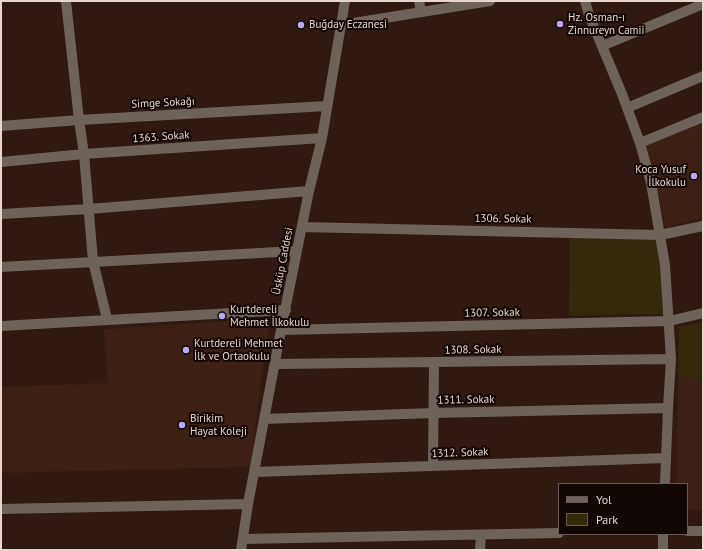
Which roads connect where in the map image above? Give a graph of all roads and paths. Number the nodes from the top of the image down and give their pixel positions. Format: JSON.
{"nodes":[{"id":1,"x":66,"y":1,"type":"edge"},
{"id":2,"x":345,"y":1,"type":"edge"},
{"id":3,"x":419,"y":1,"type":"edge"},
{"id":4,"x":490,"y":1,"type":"edge"},
{"id":5,"x":585,"y":1,"type":"edge"},
{"id":6,"x":703,"y":4,"type":"edge"},
{"id":7,"x":421,"y":12,"type":"junction"},
{"id":8,"x":341,"y":25,"type":"junction"},
{"id":9,"x":602,"y":46,"type":"junction"},
{"id":10,"x":703,"y":76,"type":"edge"},
{"id":11,"x":327,"y":106,"type":"junction"},
{"id":12,"x":627,"y":108,"type":"junction"},
{"id":13,"x":703,"y":117,"type":"edge"},
{"id":14,"x":79,"y":120,"type":"junction"},
{"id":15,"x":1,"y":126,"type":"edge"},
{"id":16,"x":322,"y":138,"type":"junction"},
{"id":17,"x":640,"y":142,"type":"junction"},
{"id":18,"x":84,"y":154,"type":"junction"},
{"id":19,"x":1,"y":162,"type":"edge"},
{"id":20,"x":309,"y":191,"type":"junction"},
{"id":21,"x":89,"y":209,"type":"junction"},
{"id":22,"x":1,"y":214,"type":"edge"},
{"id":23,"x":703,"y":226,"type":"edge"},
{"id":24,"x":302,"y":227,"type":"junction"},
{"id":25,"x":660,"y":235,"type":"junction"},
{"id":26,"x":297,"y":251,"type":"junction"},
{"id":27,"x":93,"y":262,"type":"junction"},
{"id":28,"x":1,"y":267,"type":"edge"},
{"id":29,"x":286,"y":310,"type":"junction"},
{"id":30,"x":703,"y":313,"type":"edge"},
{"id":31,"x":107,"y":319,"type":"junction"},
{"id":32,"x":669,"y":321,"type":"junction"},
{"id":33,"x":1,"y":326,"type":"edge"},
{"id":34,"x":281,"y":330,"type":"junction"},
{"id":35,"x":671,"y":359,"type":"junction"},
{"id":36,"x":434,"y":362,"type":"junction"},
{"id":37,"x":275,"y":364,"type":"junction"},
{"id":38,"x":668,"y":408,"type":"junction"},
{"id":39,"x":433,"y":413,"type":"junction"},
{"id":40,"x":264,"y":419,"type":"junction"},
{"id":41,"x":666,"y":458,"type":"junction"},
{"id":42,"x":433,"y":466,"type":"junction"},
{"id":43,"x":255,"y":472,"type":"junction"},
{"id":44,"x":666,"y":483,"type":"edge"},
{"id":45,"x":248,"y":504,"type":"junction"},
{"id":46,"x":1,"y":509,"type":"edge"},
{"id":47,"x":688,"y":531,"type":"edge"},
{"id":48,"x":703,"y":531,"type":"edge"},
{"id":49,"x":558,"y":533,"type":"edge"},
{"id":50,"x":481,"y":534,"type":"junction"},
{"id":51,"x":663,"y":535,"type":"edge"},
{"id":52,"x":243,"y":539,"type":"junction"},
{"id":53,"x":241,"y":550,"type":"edge"},
{"id":54,"x":480,"y":550,"type":"edge"},
{"id":55,"x":663,"y":550,"type":"edge"}],
"edges":[{"from":1,"to":14,"type":"street"},
{"from":2,"to":8,"type":"street","name":"Üsküp Caddesi"},
{"from":3,"to":7,"type":"street"},
{"from":4,"to":7,"type":"street"},
{"from":5,"to":9,"type":"street"},
{"from":6,"to":9,"type":"street"},
{"from":7,"to":8,"type":"street"},
{"from":8,"to":11,"type":"street","name":"Üsküp Caddesi"},
{"from":9,"to":12,"type":"street"},
{"from":10,"to":12,"type":"street"},
{"from":11,"to":14,"type":"street","name":"Simge Sokağı"},
{"from":11,"to":16,"type":"street","name":"Üsküp Caddesi"},
{"from":12,"to":17,"type":"street"},
{"from":13,"to":17,"type":"street"},
{"from":14,"to":15,"type":"street","name":"Simge Sokağı"},
{"from":14,"to":18,"type":"street"},
{"from":16,"to":18,"type":"street","name":"1363. Sokak"},
{"from":16,"to":20,"type":"street","name":"Üsküp Caddesi"},
{"from":17,"to":25,"type":"street"},
{"from":18,"to":19,"type":"street","name":"1363. Sokak"},
{"from":18,"to":21,"type":"street"},
{"from":20,"to":21,"type":"street"},
{"from":20,"to":24,"type":"street","name":"Üsküp Caddesi"},
{"from":21,"to":22,"type":"street"},
{"from":21,"to":27,"type":"street"},
{"from":23,"to":25,"type":"street","name":"1306. Sokak"},
{"from":24,"to":25,"type":"street","name":"1306. Sokak"},
{"from":24,"to":26,"type":"street","name":"Üsküp Caddesi"},
{"from":25,"to":32,"type":"street"},
{"from":26,"to":27,"type":"street"},
{"from":26,"to":29,"type":"street","name":"Üsküp Caddesi"},
{"from":27,"to":28,"type":"street"},
{"from":27,"to":31,"type":"street"},
{"from":29,"to":31,"type":"street"},
{"from":29,"to":34,"type":"street","name":"Üsküp Caddesi"},
{"from":30,"to":32,"type":"street","name":"1307. Sokak"},
{"from":31,"to":33,"type":"street"},
{"from":32,"to":34,"type":"street","name":"1307. Sokak"},
{"from":32,"to":35,"type":"street"},
{"from":34,"to":37,"type":"street","name":"Üsküp Caddesi"},
{"from":35,"to":36,"type":"street","name":"1308. Sokak"},
{"from":35,"to":38,"type":"street"},
{"from":36,"to":37,"type":"street","name":"1308. Sokak"},
{"from":36,"to":39,"type":"street"},
{"from":37,"to":40,"type":"street","name":"Üsküp Caddesi"},
{"from":38,"to":39,"type":"street","name":"1311. Sokak"},
{"from":38,"to":41,"type":"street"},
{"from":39,"to":40,"type":"street","name":"1311. Sokak"},
{"from":39,"to":42,"type":"street"},
{"from":40,"to":43,"type":"street","name":"Üsküp Caddesi"},
{"from":41,"to":42,"type":"street","name":"1312. Sokak"},
{"from":41,"to":44,"type":"street"},
{"from":42,"to":43,"type":"street","name":"1312. Sokak"},
{"from":43,"to":45,"type":"street","name":"Üsküp Caddesi"},
{"from":45,"to":46,"type":"street"},
{"from":45,"to":52,"type":"street","name":"Üsküp Caddesi"},
{"from":47,"to":48,"type":"street"},
{"from":49,"to":50,"type":"street"},
{"from":50,"to":52,"type":"street"},
{"from":50,"to":54,"type":"street"},
{"from":51,"to":55,"type":"street"},
{"from":52,"to":53,"type":"street","name":"Üsküp Caddesi"}]}
